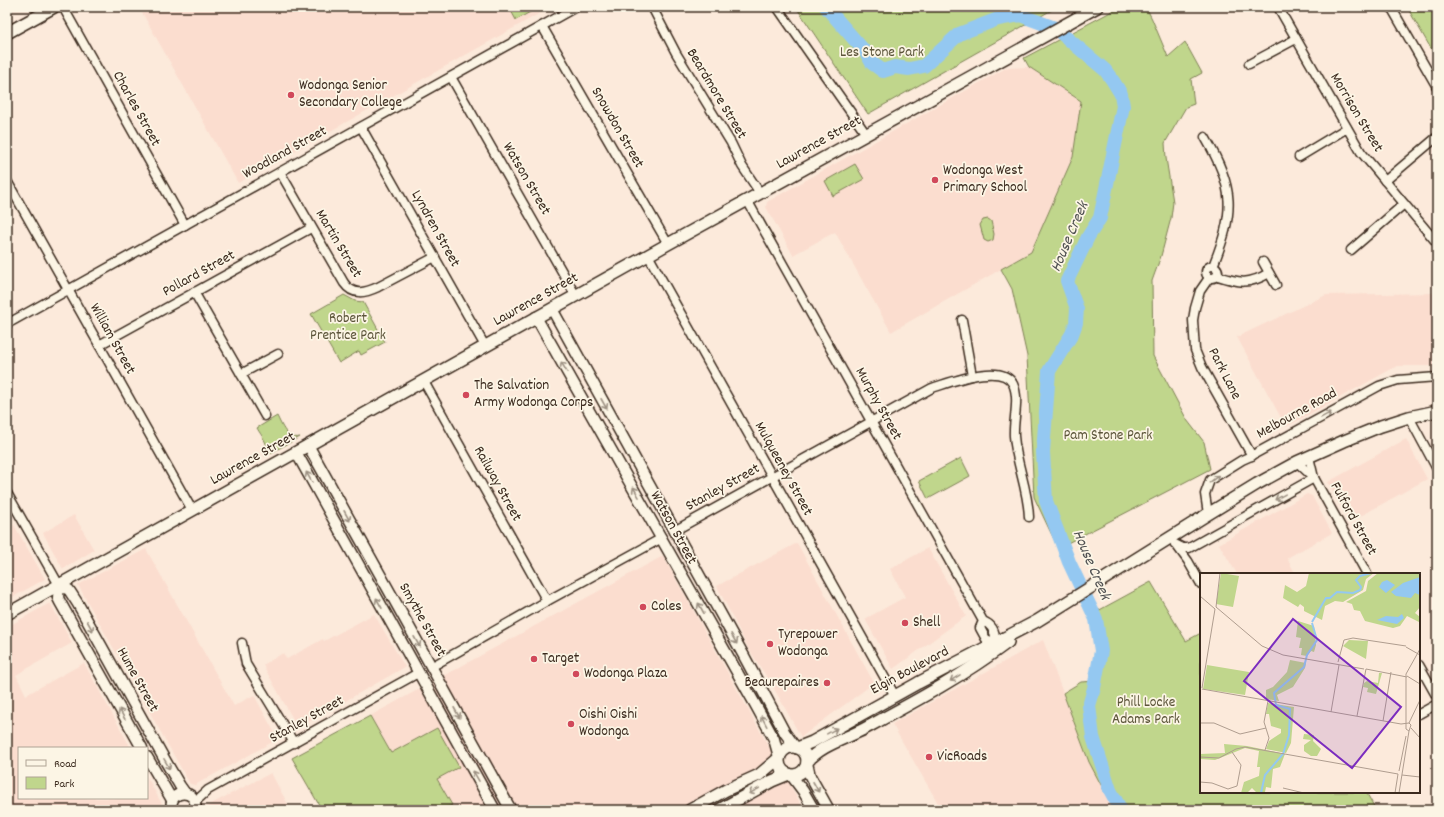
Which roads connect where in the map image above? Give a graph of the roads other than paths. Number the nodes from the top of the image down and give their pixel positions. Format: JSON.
{"nodes":[{"id":1,"x":54,"y":7,"type":"edge"},
{"id":2,"x":63,"y":7,"type":"edge"},
{"id":3,"x":576,"y":7,"type":"edge"},
{"id":4,"x":652,"y":7,"type":"edge"},
{"id":5,"x":777,"y":7,"type":"edge"},
{"id":6,"x":1091,"y":7,"type":"edge"},
{"id":7,"x":1097,"y":7,"type":"edge"},
{"id":8,"x":1278,"y":7,"type":"edge"},
{"id":9,"x":1391,"y":7,"type":"edge"},
{"id":10,"x":1080,"y":15,"type":"junction"},
{"id":11,"x":542,"y":26,"type":"junction"},
{"id":12,"x":7,"y":33,"type":"edge"},
{"id":13,"x":1296,"y":39,"type":"junction"},
{"id":14,"x":1249,"y":64,"type":"dead end"},
{"id":15,"x":451,"y":77,"type":"junction"},
{"id":16,"x":1437,"y":87,"type":"edge"},
{"id":17,"x":361,"y":127,"type":"junction"},
{"id":18,"x":1347,"y":128,"type":"junction"},
{"id":19,"x":866,"y":134,"type":"junction"},
{"id":20,"x":1205,"y":137,"type":"dead end"},
{"id":21,"x":1437,"y":137,"type":"edge"},
{"id":22,"x":1299,"y":157,"type":"dead end"},
{"id":23,"x":280,"y":172,"type":"junction"},
{"id":24,"x":7,"y":181,"type":"edge"},
{"id":25,"x":1385,"y":181,"type":"junction"},
{"id":26,"x":760,"y":193,"type":"junction"},
{"id":27,"x":747,"y":200,"type":"junction"},
{"id":28,"x":1404,"y":204,"type":"junction"},
{"id":29,"x":185,"y":225,"type":"junction"},
{"id":30,"x":311,"y":228,"type":"junction"},
{"id":31,"x":1437,"y":243,"type":"edge"},
{"id":32,"x":668,"y":244,"type":"junction"},
{"id":33,"x":1351,"y":250,"type":"dead end"},
{"id":34,"x":648,"y":255,"type":"junction"},
{"id":35,"x":435,"y":257,"type":"junction"},
{"id":36,"x":1263,"y":262,"type":"dead end"},
{"id":37,"x":1213,"y":266,"type":"junction"},
{"id":38,"x":1269,"y":273,"type":"junction"},
{"id":39,"x":1218,"y":276,"type":"junction"},
{"id":40,"x":1209,"y":278,"type":"junction"},
{"id":41,"x":1276,"y":285,"type":"dead end"},
{"id":42,"x":68,"y":290,"type":"junction"},
{"id":43,"x":194,"y":292,"type":"junction"},
{"id":44,"x":576,"y":296,"type":"junction"},
{"id":45,"x":552,"y":309,"type":"junction"},
{"id":46,"x":536,"y":317,"type":"junction"},
{"id":47,"x":962,"y":320,"type":"dead end"},
{"id":48,"x":7,"y":324,"type":"edge"},
{"id":49,"x":569,"y":340,"type":"junction"},
{"id":50,"x":99,"y":345,"type":"junction"},
{"id":51,"x":485,"y":346,"type":"junction"},
{"id":52,"x":554,"y":348,"type":"junction"},
{"id":53,"x":278,"y":354,"type":"dead end"},
{"id":54,"x":241,"y":374,"type":"junction"},
{"id":55,"x":972,"y":376,"type":"junction"},
{"id":56,"x":1437,"y":377,"type":"edge"},
{"id":57,"x":423,"y":380,"type":"junction"},
{"id":58,"x":1437,"y":411,"type":"edge"},
{"id":59,"x":265,"y":416,"type":"dead end"},
{"id":60,"x":1409,"y":418,"type":"junction"},
{"id":61,"x":872,"y":421,"type":"junction"},
{"id":62,"x":308,"y":445,"type":"junction"},
{"id":63,"x":296,"y":452,"type":"junction"},
{"id":64,"x":1252,"y":456,"type":"junction"},
{"id":65,"x":1309,"y":456,"type":"junction"},
{"id":66,"x":1297,"y":462,"type":"junction"},
{"id":67,"x":1437,"y":469,"type":"edge"},
{"id":68,"x":771,"y":477,"type":"junction"},
{"id":69,"x":1314,"y":478,"type":"junction"},
{"id":70,"x":334,"y":491,"type":"junction"},
{"id":71,"x":7,"y":493,"type":"edge"},
{"id":72,"x":321,"y":498,"type":"junction"},
{"id":73,"x":661,"y":507,"type":"junction"},
{"id":74,"x":192,"y":510,"type":"junction"},
{"id":75,"x":648,"y":514,"type":"junction"},
{"id":76,"x":1208,"y":514,"type":"junction"},
{"id":77,"x":1029,"y":517,"type":"dead end"},
{"id":78,"x":674,"y":531,"type":"junction"},
{"id":79,"x":662,"y":538,"type":"junction"},
{"id":80,"x":1171,"y":542,"type":"junction"},
{"id":81,"x":1194,"y":545,"type":"junction"},
{"id":82,"x":687,"y":554,"type":"junction"},
{"id":83,"x":675,"y":561,"type":"junction"},
{"id":84,"x":1188,"y":561,"type":"junction"},
{"id":85,"x":1366,"y":573,"type":"edge"},
{"id":86,"x":1200,"y":582,"type":"edge"},
{"id":87,"x":59,"y":585,"type":"junction"},
{"id":88,"x":547,"y":601,"type":"junction"},
{"id":89,"x":78,"y":604,"type":"junction"},
{"id":90,"x":65,"y":612,"type":"junction"},
{"id":91,"x":7,"y":614,"type":"edge"},
{"id":92,"x":408,"y":625,"type":"junction"},
{"id":93,"x":396,"y":632,"type":"junction"},
{"id":94,"x":242,"y":643,"type":"dead end"},
{"id":95,"x":997,"y":646,"type":"junction"},
{"id":96,"x":744,"y":656,"type":"junction"},
{"id":97,"x":974,"y":660,"type":"junction"},
{"id":98,"x":110,"y":662,"type":"junction"},
{"id":99,"x":732,"y":663,"type":"junction"},
{"id":100,"x":431,"y":667,"type":"junction"},
{"id":101,"x":1420,"y":667,"type":"edge"},
{"id":102,"x":97,"y":670,"type":"junction"},
{"id":103,"x":418,"y":674,"type":"junction"},
{"id":104,"x":918,"y":683,"type":"junction"},
{"id":105,"x":446,"y":693,"type":"junction"},
{"id":106,"x":929,"y":694,"type":"junction"},
{"id":107,"x":894,"y":696,"type":"junction"},
{"id":108,"x":1437,"y":697,"type":"edge"},
{"id":109,"x":767,"y":698,"type":"junction"},
{"id":110,"x":433,"y":700,"type":"junction"},
{"id":111,"x":755,"y":704,"type":"junction"},
{"id":112,"x":1437,"y":704,"type":"edge"},
{"id":113,"x":1420,"y":713,"type":"edge"},
{"id":114,"x":154,"y":741,"type":"junction"},
{"id":115,"x":294,"y":743,"type":"junction"},
{"id":116,"x":141,"y":747,"type":"edge"},
{"id":117,"x":144,"y":747,"type":"edge"},
{"id":118,"x":797,"y":748,"type":"junction"},
{"id":119,"x":779,"y":757,"type":"junction"},
{"id":120,"x":148,"y":759,"type":"edge"},
{"id":121,"x":807,"y":763,"type":"junction"},
{"id":122,"x":790,"y":774,"type":"junction"},
{"id":123,"x":498,"y":786,"type":"junction"},
{"id":124,"x":208,"y":790,"type":"junction"},
{"id":125,"x":486,"y":793,"type":"junction"},
{"id":126,"x":187,"y":794,"type":"junction"},
{"id":127,"x":170,"y":806,"type":"edge"},
{"id":128,"x":195,"y":806,"type":"edge"},
{"id":129,"x":495,"y":810,"type":"edge"},
{"id":130,"x":511,"y":810,"type":"edge"},
{"id":131,"x":690,"y":810,"type":"edge"},
{"id":132,"x":719,"y":810,"type":"edge"},
{"id":133,"x":814,"y":810,"type":"edge"},
{"id":134,"x":829,"y":810,"type":"edge"}],
"edges":[{"from":1,"to":12,"type":"main road"},
{"from":2,"to":29,"type":"street","name":"Charles Street"},
{"from":3,"to":11,"type":"street","name":"Woodland Street"},
{"from":4,"to":26,"type":"street","name":"Beardmore Street"},
{"from":5,"to":19,"type":"street"},
{"from":6,"to":10,"type":"main road","name":"Lawrence Street"},
{"from":7,"to":10,"type":"main road","name":"Lawrence Street"},
{"from":8,"to":13,"type":"street","name":"Morrison Street"},
{"from":9,"to":16,"type":"street"},
{"from":10,"to":19,"type":"main road","name":"Lawrence Street"},
{"from":11,"to":15,"type":"street","name":"Woodland Street"},
{"from":11,"to":32,"type":"street","name":"Snowdon Street"},
{"from":13,"to":14,"type":"street"},
{"from":13,"to":18,"type":"street","name":"Morrison Street"},
{"from":15,"to":17,"type":"street","name":"Woodland Street"},
{"from":15,"to":44,"type":"street","name":"Watson Street"},
{"from":17,"to":23,"type":"street","name":"Woodland Street"},
{"from":17,"to":35,"type":"street","name":"Lyndren Street"},
{"from":18,"to":22,"type":"street"},
{"from":18,"to":25,"type":"street","name":"Morrison Street"},
{"from":19,"to":26,"type":"main road","name":"Lawrence Street"},
{"from":20,"to":37,"type":"street"},
{"from":21,"to":25,"type":"street"},
{"from":23,"to":29,"type":"street","name":"Woodland Street"},
{"from":23,"to":30,"type":"street","name":"Martin Street"},
{"from":24,"to":42,"type":"street","name":"William Street"},
{"from":25,"to":28,"type":"street","name":"Morrison Street"},
{"from":26,"to":27,"type":"main road","name":"Lawrence Street"},
{"from":27,"to":32,"type":"main road","name":"Lawrence Street"},
{"from":27,"to":61,"type":"street","name":"Murphy Street"},
{"from":28,"to":31,"type":"street","name":"Morrison Street"},
{"from":28,"to":33,"type":"street"},
{"from":29,"to":42,"type":"street","name":"Woodland Street"},
{"from":30,"to":35,"type":"street","name":"Martin Street"},
{"from":30,"to":43,"type":"street","name":"Pollard Street"},
{"from":32,"to":34,"type":"main road","name":"Lawrence Street"},
{"from":34,"to":44,"type":"main road","name":"Lawrence Street"},
{"from":34,"to":68,"type":"street","name":"Mulqueeney Street"},
{"from":35,"to":51,"type":"street","name":"Lyndren Street"},
{"from":36,"to":38,"type":"street"},
{"from":37,"to":39,"type":"street"},
{"from":37,"to":40,"type":"street"},
{"from":38,"to":39,"type":"street"},
{"from":38,"to":41,"type":"street"},
{"from":39,"to":40,"type":"street"},
{"from":40,"to":64,"type":"street","name":"Park Lane"},
{"from":42,"to":48,"type":"street","name":"Woodland Street"},
{"from":42,"to":50,"type":"street","name":"William Street"},
{"from":43,"to":50,"type":"street","name":"Pollard Street"},
{"from":43,"to":54,"type":"street"},
{"from":44,"to":45,"type":"main road","name":"Lawrence Street"},
{"from":45,"to":46,"type":"main road","name":"Lawrence Street"},
{"from":45,"to":49,"type":"street","name":"Watson Street"},
{"from":46,"to":51,"type":"main road","name":"Lawrence Street"},
{"from":46,"to":52,"type":"street","name":"Watson Street"},
{"from":47,"to":55,"type":"street"},
{"from":49,"to":52,"type":"street"},
{"from":49,"to":73,"type":"street","name":"Watson Street","one_way":true},
{"from":50,"to":74,"type":"street","name":"William Street"},
{"from":51,"to":57,"type":"main road","name":"Lawrence Street"},
{"from":75,"to":52,"type":"street","name":"Watson Street","one_way":true},
{"from":53,"to":54,"type":"street"},
{"from":54,"to":59,"type":"street"},
{"from":55,"to":61,"type":"street","name":"Stanley Street"},
{"from":55,"to":77,"type":"street","name":"Stanley Street"},
{"from":64,"to":56,"type":"street","name":"Melbourne Road","one_way":true},
{"from":57,"to":62,"type":"main road","name":"Lawrence Street"},
{"from":57,"to":88,"type":"street","name":"Railway Street"},
{"from":58,"to":60,"type":"main road"},
{"from":60,"to":65,"type":"main road"},
{"from":60,"to":67,"type":"street"},
{"from":61,"to":68,"type":"street","name":"Stanley Street"},
{"from":61,"to":95,"type":"street","name":"Murphy Street"},
{"from":62,"to":63,"type":"main road","name":"Lawrence Street"},
{"from":62,"to":70,"type":"street","name":"Smythe Street"},
{"from":72,"to":63,"type":"street","name":"Smythe Street","one_way":true},
{"from":63,"to":74,"type":"main road","name":"Lawrence Street"},
{"from":76,"to":64,"type":"street","name":"Melbourne Road","one_way":true},
{"from":65,"to":66,"type":"main road"},
{"from":65,"to":69,"type":"street","name":"Fulford Street"},
{"from":66,"to":69,"type":"street","name":"Fulford Street"},
{"from":66,"to":76,"type":"main road"},
{"from":68,"to":78,"type":"street","name":"Stanley Street"},
{"from":68,"to":107,"type":"street","name":"Mulqueeney Street"},
{"from":69,"to":81,"type":"street","one_way":true},
{"from":69,"to":85,"type":"street","name":"Fulford Street"},
{"from":70,"to":72,"type":"street"},
{"from":70,"to":92,"type":"street","name":"Smythe Street","one_way":true},
{"from":71,"to":87,"type":"street","name":"Hume Street"},
{"from":93,"to":72,"type":"street","name":"Smythe Street","one_way":true},
{"from":73,"to":75,"type":"street"},
{"from":73,"to":78,"type":"street","name":"Watson Street"},
{"from":74,"to":87,"type":"main road","name":"Lawrence Street"},
{"from":75,"to":79,"type":"street","name":"Watson Street"},
{"from":76,"to":80,"type":"main road"},
{"from":78,"to":79,"type":"street"},
{"from":78,"to":82,"type":"street","name":"Watson Street"},
{"from":79,"to":83,"type":"street","name":"Watson Street"},
{"from":79,"to":88,"type":"street"},
{"from":80,"to":81,"type":"street"},
{"from":80,"to":84,"type":"street"},
{"from":80,"to":95,"type":"main road","name":"Elgin Boulevard"},
{"from":81,"to":84,"type":"street"},
{"from":82,"to":83,"type":"street"},
{"from":82,"to":96,"type":"street","name":"Watson Street","one_way":true},
{"from":99,"to":83,"type":"street","name":"Watson Street","one_way":true},
{"from":84,"to":86,"type":"street"},
{"from":87,"to":89,"type":"street","name":"Hume Street"},
{"from":87,"to":90,"type":"street","name":"Hume Street"},
{"from":87,"to":91,"type":"main road","name":"Lawrence Street"},
{"from":88,"to":100,"type":"street"},
{"from":89,"to":90,"type":"street"},
{"from":89,"to":98,"type":"street","name":"Hume Street","one_way":true},
{"from":90,"to":102,"type":"street","name":"Hume Street"},
{"from":92,"to":93,"type":"street"},
{"from":92,"to":100,"type":"street","name":"Smythe Street","one_way":true},
{"from":93,"to":103,"type":"street","name":"Smythe Street"},
{"from":94,"to":115,"type":"street"},
{"from":95,"to":97,"type":"main road","name":"Elgin Boulevard"},
{"from":96,"to":99,"type":"street"},
{"from":96,"to":109,"type":"street","name":"Watson Street"},
{"from":97,"to":104,"type":"main road","name":"Elgin Boulevard"},
{"from":97,"to":106,"type":"main road","name":"Elgin Boulevard","one_way":true},
{"from":98,"to":102,"type":"street"},
{"from":98,"to":114,"type":"street","name":"Hume Street"},
{"from":99,"to":111,"type":"street","name":"Watson Street"},
{"from":100,"to":103,"type":"street"},
{"from":100,"to":105,"type":"street","name":"Smythe Street"},
{"from":101,"to":108,"type":"street"},
{"from":116,"to":102,"type":"street","name":"Hume Street","one_way":true},
{"from":103,"to":110,"type":"street","name":"Smythe Street"},
{"from":103,"to":115,"type":"street","name":"Stanley Street"},
{"from":104,"to":106,"type":"main road"},
{"from":104,"to":107,"type":"main road","name":"Elgin Boulevard"},
{"from":105,"to":110,"type":"street"},
{"from":105,"to":123,"type":"street","name":"Smythe Street","one_way":true},
{"from":106,"to":121,"type":"main road","name":"Elgin Boulevard"},
{"from":118,"to":107,"type":"main road","name":"Elgin Boulevard","one_way":true},
{"from":109,"to":111,"type":"street"},
{"from":109,"to":118,"type":"street","name":"Watson Street"},
{"from":125,"to":110,"type":"street","name":"Smythe Street","one_way":true},
{"from":119,"to":111,"type":"street","name":"Watson Street","one_way":true},
{"from":112,"to":113,"type":"street"},
{"from":114,"to":117,"type":"street"},
{"from":114,"to":126,"type":"street","name":"Hume Street","one_way":true},
{"from":115,"to":124,"type":"street","name":"Stanley Street"},
{"from":118,"to":119,"type":"main road"},
{"from":118,"to":121,"type":"main road"},
{"from":119,"to":122,"type":"main road"},
{"from":119,"to":131,"type":"main road"},
{"from":120,"to":127,"type":"street"},
{"from":121,"to":122,"type":"main road"},
{"from":121,"to":134,"type":"street","one_way":true},
{"from":122,"to":132,"type":"main road","one_way":true},
{"from":122,"to":133,"type":"street"},
{"from":123,"to":125,"type":"street"},
{"from":123,"to":130,"type":"street","name":"Smythe Street"},
{"from":124,"to":126,"type":"street","name":"Stanley Street"},
{"from":124,"to":128,"type":"street","name":"Stanley Street"},
{"from":125,"to":129,"type":"street","name":"Smythe Street"},
{"from":126,"to":127,"type":"street"},
{"from":126,"to":128,"type":"street","name":"Hume Street"}]}
